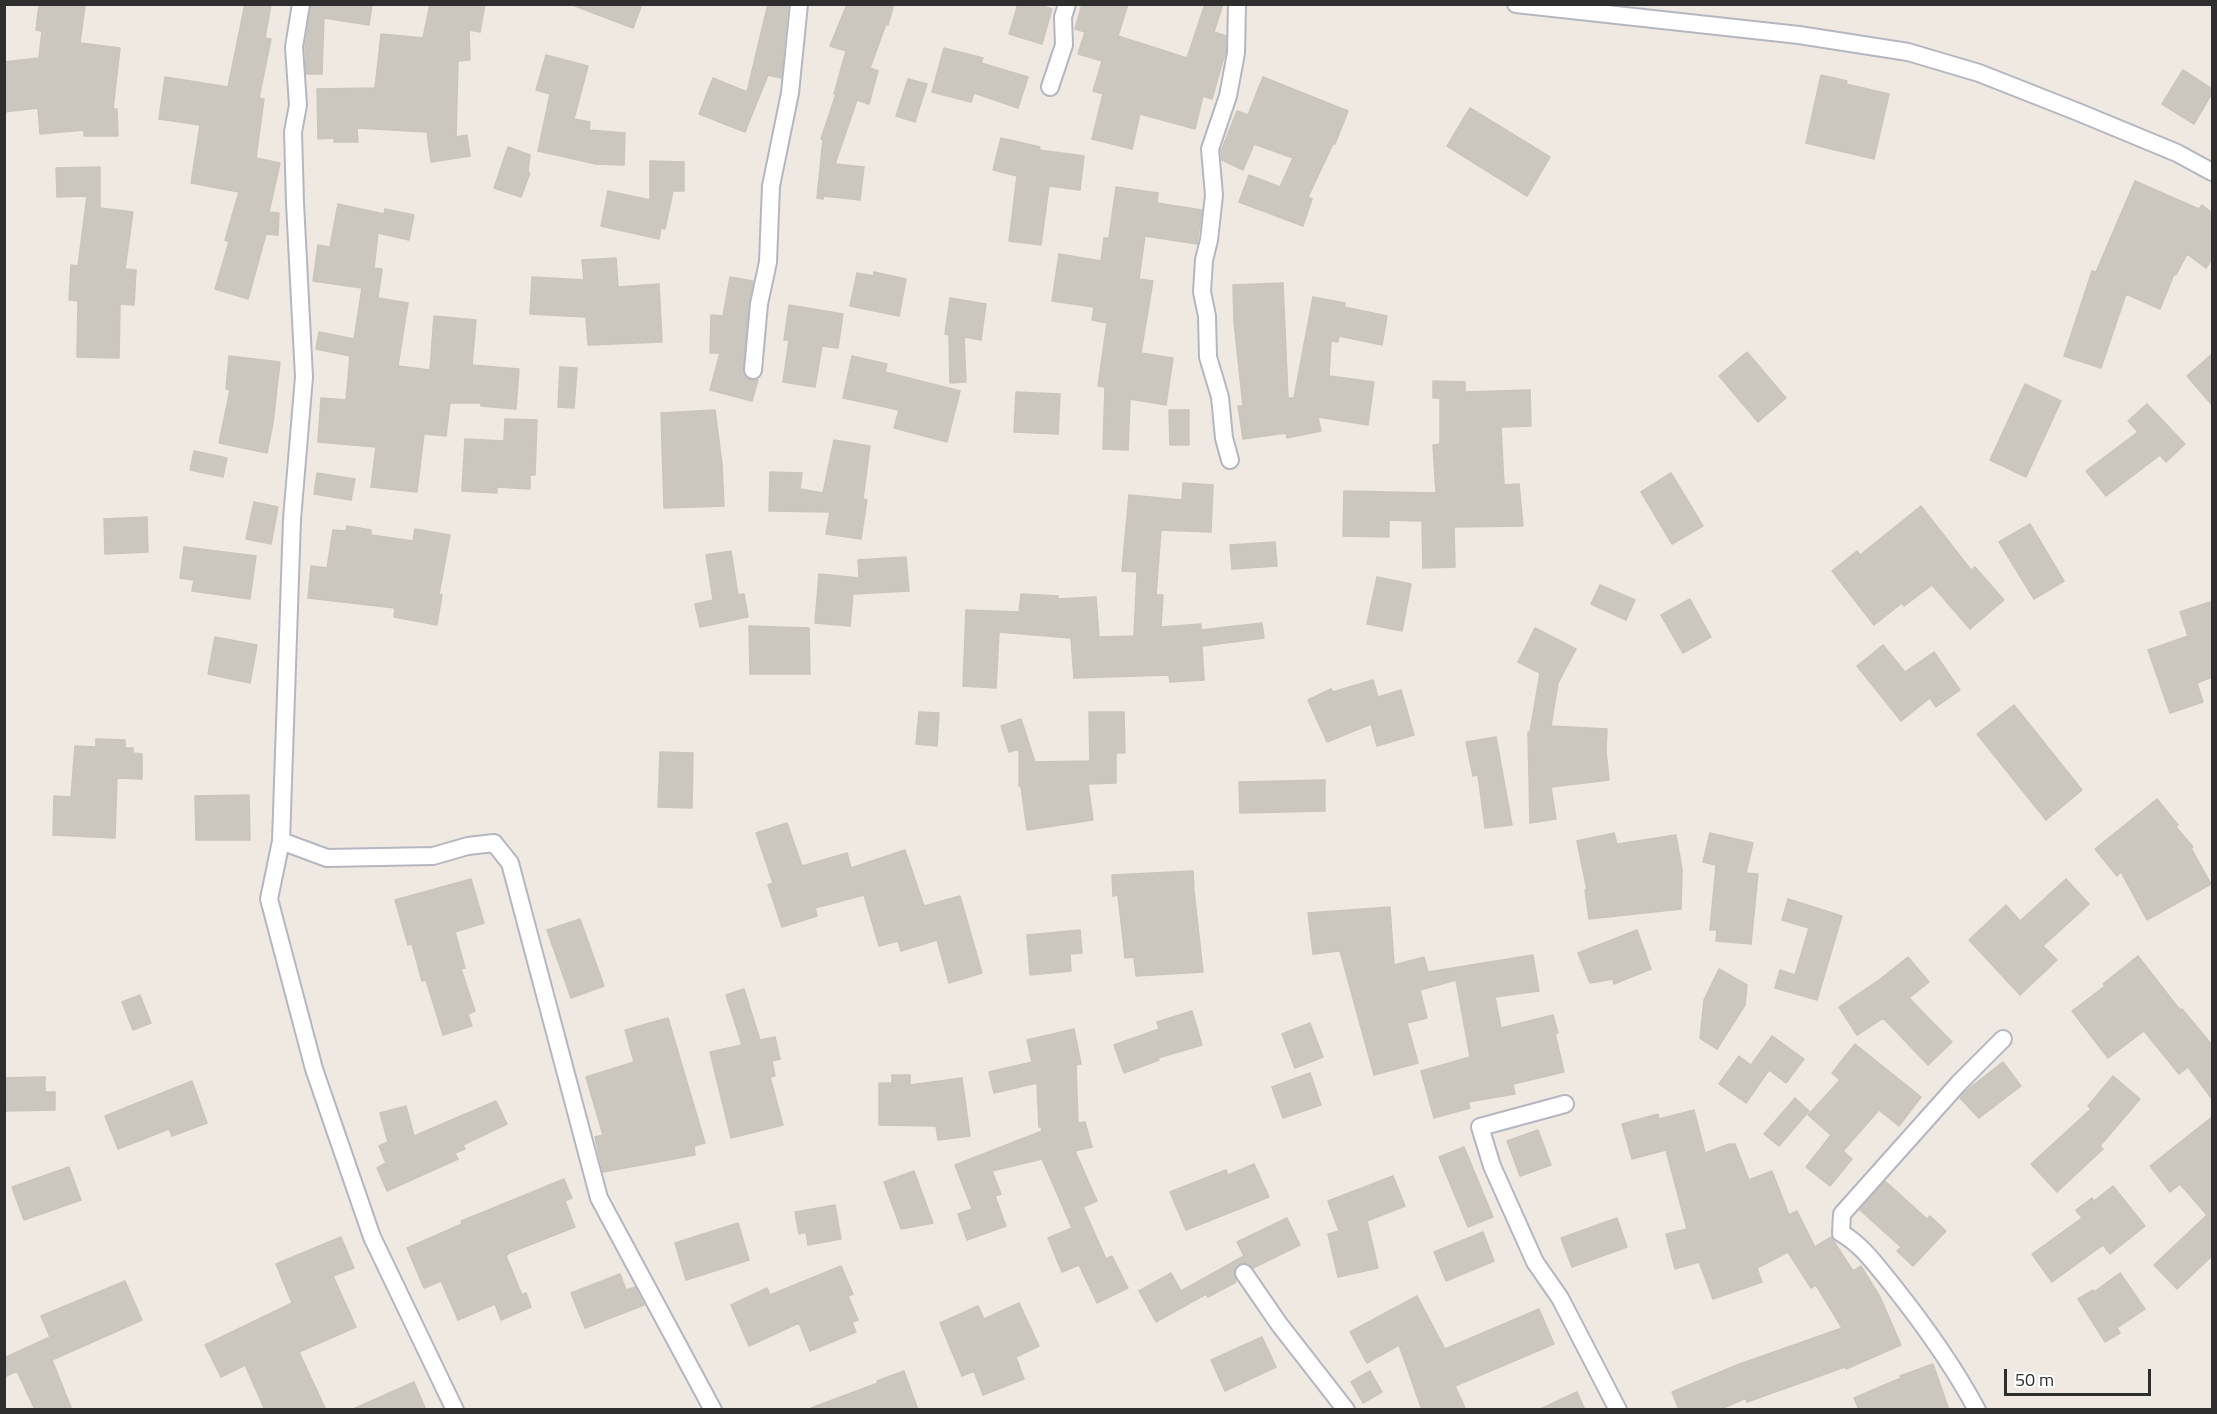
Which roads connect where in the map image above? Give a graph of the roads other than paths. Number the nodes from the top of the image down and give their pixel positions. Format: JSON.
{"nodes":[{"id":1,"x":301,"y":4,"type":"edge"},
{"id":2,"x":800,"y":4,"type":"edge"},
{"id":3,"x":1067,"y":4,"type":"edge"},
{"id":4,"x":1238,"y":4,"type":"edge"},
{"id":5,"x":1516,"y":4,"type":"edge"},
{"id":6,"x":1050,"y":87,"type":"dead end"},
{"id":7,"x":2212,"y":172,"type":"edge"},
{"id":8,"x":753,"y":370,"type":"dead end"},
{"id":9,"x":1230,"y":460,"type":"dead end"},
{"id":10,"x":281,"y":841,"type":"junction"},
{"id":11,"x":2003,"y":1039,"type":"dead end"},
{"id":12,"x":1565,"y":1104,"type":"dead end"},
{"id":13,"x":1244,"y":1273,"type":"dead end"},
{"id":14,"x":455,"y":1410,"type":"edge"},
{"id":15,"x":713,"y":1410,"type":"edge"},
{"id":16,"x":1346,"y":1410,"type":"edge"},
{"id":17,"x":1618,"y":1410,"type":"edge"},
{"id":18,"x":1977,"y":1410,"type":"edge"}],
"edges":[{"from":1,"to":10,"type":"street"},
{"from":2,"to":8,"type":"street"},
{"from":3,"to":6,"type":"street"},
{"from":4,"to":9,"type":"street"},
{"from":5,"to":7,"type":"street"},
{"from":10,"to":14,"type":"street"},
{"from":10,"to":15,"type":"street"},
{"from":11,"to":18,"type":"street"},
{"from":12,"to":17,"type":"street"},
{"from":13,"to":16,"type":"street"}]}
